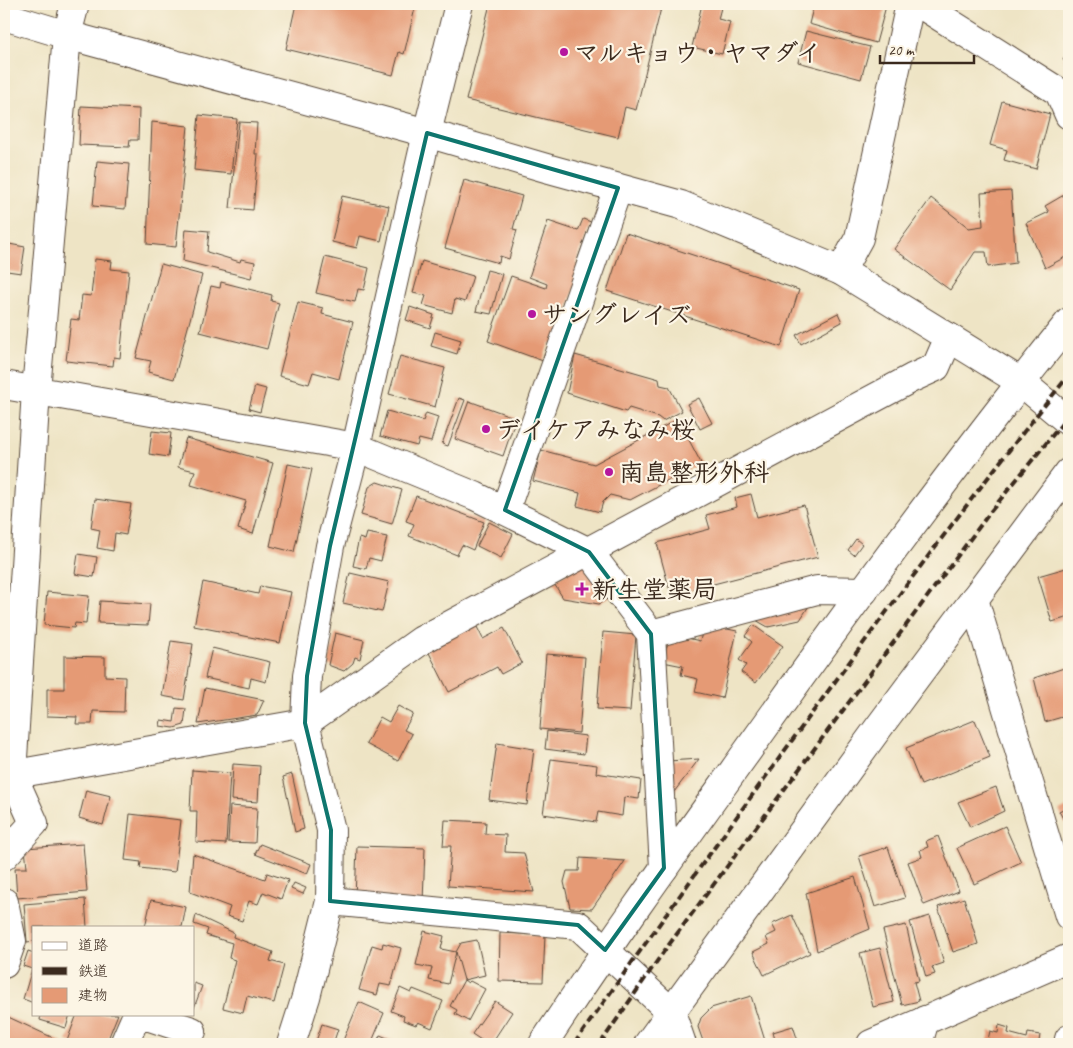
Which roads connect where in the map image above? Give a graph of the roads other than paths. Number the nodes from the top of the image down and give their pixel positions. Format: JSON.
{"nodes":[{"id":1,"x":75,"y":4,"type":"edge"},
{"id":2,"x":459,"y":4,"type":"edge"},
{"id":3,"x":910,"y":4,"type":"edge"},
{"id":4,"x":920,"y":4,"type":"edge"},
{"id":5,"x":4,"y":16,"type":"edge"},
{"id":6,"x":67,"y":35,"type":"junction"},
{"id":7,"x":1069,"y":115,"type":"edge"},
{"id":8,"x":427,"y":133,"type":"junction"},
{"id":9,"x":618,"y":188,"type":"junction"},
{"id":10,"x":842,"y":271,"type":"junction"},
{"id":11,"x":1069,"y":322,"type":"edge"},
{"id":12,"x":949,"y":337,"type":"junction"},
{"id":13,"x":1021,"y":382,"type":"junction"},
{"id":14,"x":4,"y":385,"type":"edge"},
{"id":15,"x":36,"y":390,"type":"junction"},
{"id":16,"x":1069,"y":422,"type":"edge"},
{"id":17,"x":356,"y":447,"type":"junction"},
{"id":18,"x":1069,"y":472,"type":"edge"},
{"id":19,"x":505,"y":510,"type":"junction"},
{"id":20,"x":589,"y":552,"type":"junction"},
{"id":21,"x":864,"y":591,"type":"junction"},
{"id":22,"x":974,"y":599,"type":"junction"},
{"id":23,"x":651,"y":634,"type":"junction"},
{"id":24,"x":305,"y":723,"type":"junction"},
{"id":25,"x":8,"y":775,"type":"edge"},
{"id":26,"x":4,"y":856,"type":"edge"},
{"id":27,"x":664,"y":868,"type":"junction"},
{"id":28,"x":330,"y":901,"type":"junction"},
{"id":29,"x":4,"y":902,"type":"edge"},
{"id":30,"x":1069,"y":916,"type":"edge"},
{"id":31,"x":605,"y":950,"type":"junction"},
{"id":32,"x":1069,"y":958,"type":"edge"},
{"id":33,"x":4,"y":964,"type":"edge"},
{"id":34,"x":671,"y":1012,"type":"junction"},
{"id":35,"x":138,"y":1016,"type":"edge"},
{"id":36,"x":145,"y":1016,"type":"edge"},
{"id":37,"x":192,"y":1031,"type":"dead end"},
{"id":38,"x":921,"y":1032,"type":"edge"},
{"id":39,"x":1069,"y":1039,"type":"edge"},
{"id":40,"x":124,"y":1044,"type":"edge"},
{"id":41,"x":291,"y":1044,"type":"edge"},
{"id":42,"x":543,"y":1044,"type":"edge"},
{"id":43,"x":648,"y":1044,"type":"edge"},
{"id":44,"x":682,"y":1044,"type":"edge"},
{"id":45,"x":871,"y":1044,"type":"edge"},
{"id":46,"x":1068,"y":1044,"type":"edge"}],
"edges":[{"from":1,"to":6,"type":"street"},
{"from":2,"to":8,"type":"street"},
{"from":3,"to":10,"type":"street"},
{"from":4,"to":7,"type":"street"},
{"from":5,"to":6,"type":"street"},
{"from":6,"to":8,"type":"street"},
{"from":6,"to":15,"type":"street"},
{"from":8,"to":9,"type":"street"},
{"from":8,"to":17,"type":"street"},
{"from":9,"to":10,"type":"street"},
{"from":9,"to":19,"type":"street"},
{"from":10,"to":12,"type":"street"},
{"from":11,"to":13,"type":"street"},
{"from":12,"to":13,"type":"street"},
{"from":12,"to":20,"type":"street"},
{"from":13,"to":16,"type":"street"},
{"from":13,"to":21,"type":"street"},
{"from":14,"to":15,"type":"street"},
{"from":15,"to":17,"type":"street"},
{"from":15,"to":25,"type":"street"},
{"from":17,"to":19,"type":"street"},
{"from":17,"to":24,"type":"street"},
{"from":18,"to":22,"type":"street"},
{"from":19,"to":20,"type":"street"},
{"from":20,"to":23,"type":"street"},
{"from":20,"to":24,"type":"street"},
{"from":21,"to":23,"type":"street"},
{"from":21,"to":27,"type":"street"},
{"from":22,"to":30,"type":"street"},
{"from":22,"to":34,"type":"street"},
{"from":23,"to":27,"type":"street"},
{"from":24,"to":25,"type":"street"},
{"from":24,"to":28,"type":"street"},
{"from":25,"to":26,"type":"street"},
{"from":27,"to":31,"type":"street"},
{"from":28,"to":31,"type":"street"},
{"from":28,"to":41,"type":"street"},
{"from":29,"to":33,"type":"street"},
{"from":31,"to":34,"type":"street"},
{"from":31,"to":42,"type":"street"},
{"from":32,"to":38,"type":"street"},
{"from":34,"to":43,"type":"street"},
{"from":34,"to":44,"type":"street"},
{"from":35,"to":40,"type":"street"},
{"from":36,"to":37,"type":"street"},
{"from":38,"to":45,"type":"street"},
{"from":39,"to":46,"type":"street"}]}
